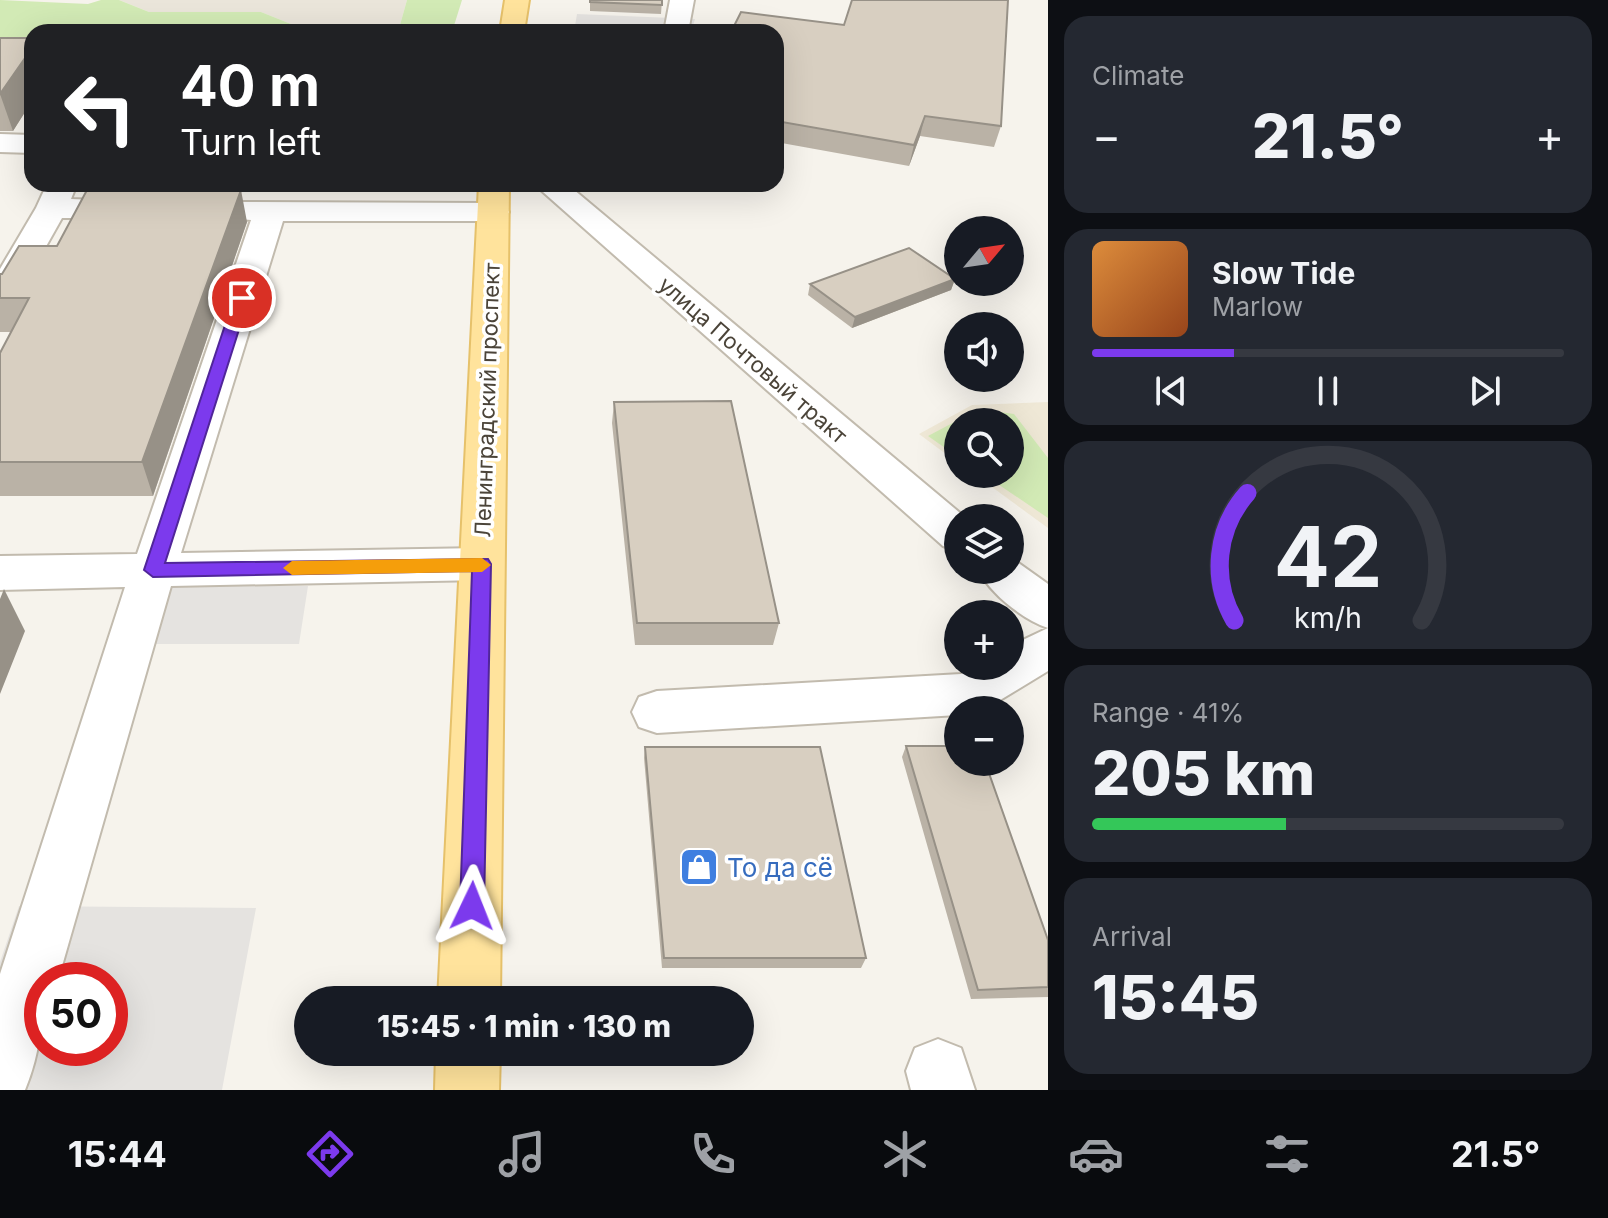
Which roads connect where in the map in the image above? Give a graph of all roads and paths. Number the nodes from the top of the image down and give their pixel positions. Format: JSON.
{"nodes":[{"id":1,"x":517,"y":0,"type":"edge"},
{"id":2,"x":682,"y":0,"type":"edge"},
{"id":3,"x":513,"y":24,"type":"edge"},
{"id":4,"x":678,"y":24,"type":"edge"},
{"id":5,"x":0,"y":143,"type":"edge"},
{"id":6,"x":24,"y":144,"type":"edge"},
{"id":7,"x":558,"y":192,"type":"edge"},
{"id":8,"x":57,"y":196,"type":"edge"},
{"id":9,"x":494,"y":198,"type":"edge"},
{"id":10,"x":170,"y":210,"type":"edge"},
{"id":11,"x":214,"y":210,"type":"edge"},
{"id":12,"x":270,"y":211,"type":"junction"},
{"id":13,"x":0,"y":298,"type":"edge"},
{"id":14,"x":944,"y":523,"type":"edge"},
{"id":15,"x":482,"y":564,"type":"junction"},
{"id":16,"x":153,"y":570,"type":"junction"},
{"id":17,"x":0,"y":573,"type":"edge"},
{"id":18,"x":1017,"y":584,"type":"edge"},
{"id":19,"x":1048,"y":610,"type":"edge"},
{"id":20,"x":1048,"y":647,"type":"edge"},
{"id":21,"x":657,"y":712,"type":"dead end"},
{"id":22,"x":469,"y":986,"type":"edge"},
{"id":23,"x":468,"y":1066,"type":"edge"},
{"id":24,"x":0,"y":1073,"type":"edge"},
{"id":25,"x":467,"y":1090,"type":"edge"}],
"edges":[{"from":1,"to":3,"type":"main road"},
{"from":2,"to":4,"type":"street"},
{"from":5,"to":6,"type":"street"},
{"from":7,"to":14,"type":"street","name":"улица Почтовый тракт"},
{"from":8,"to":10,"type":"street"},
{"from":8,"to":13,"type":"street"},
{"from":9,"to":12,"type":"street"},
{"from":9,"to":15,"type":"main road","name":"Ленинградский проспект"},
{"from":11,"to":12,"type":"street"},
{"from":12,"to":16,"type":"street"},
{"from":15,"to":16,"type":"street"},
{"from":15,"to":22,"type":"main road","name":"Ленинградский проспект"},
{"from":16,"to":17,"type":"street"},
{"from":16,"to":24,"type":"street"},
{"from":18,"to":19,"type":"street"},
{"from":20,"to":21,"type":"street"},
{"from":23,"to":25,"type":"main road"}]}
